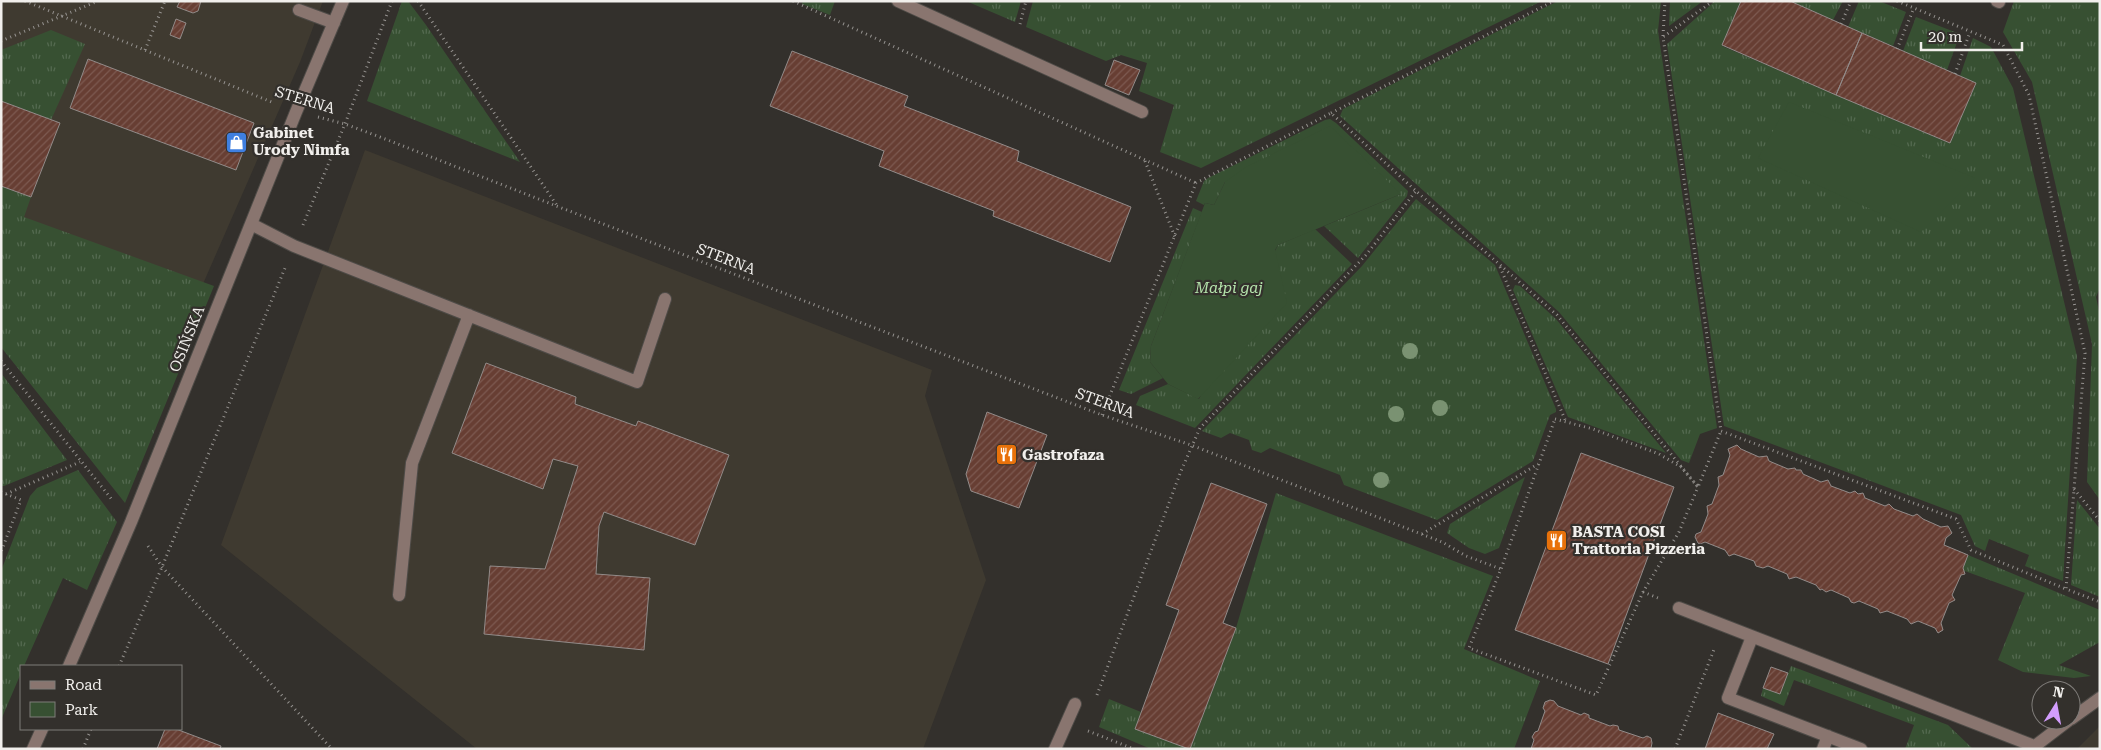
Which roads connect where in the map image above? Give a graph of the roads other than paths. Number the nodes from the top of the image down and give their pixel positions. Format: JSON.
{"nodes":[{"id":1,"x":342,"y":1,"type":"edge"},
{"id":2,"x":898,"y":1,"type":"edge"},
{"id":3,"x":299,"y":10,"type":"dead end"},
{"id":4,"x":334,"y":23,"type":"junction"},
{"id":5,"x":1142,"y":112,"type":"dead end"},
{"id":6,"x":251,"y":224,"type":"junction"},
{"id":7,"x":665,"y":299,"type":"dead end"},
{"id":8,"x":469,"y":315,"type":"junction"},
{"id":9,"x":399,"y":595,"type":"dead end"},
{"id":10,"x":1679,"y":608,"type":"dead end"},
{"id":11,"x":1752,"y":637,"type":"junction"},
{"id":12,"x":69,"y":665,"type":"edge"},
{"id":13,"x":2100,"y":698,"type":"edge"},
{"id":14,"x":1075,"y":704,"type":"dead end"},
{"id":15,"x":2081,"y":711,"type":"edge"},
{"id":16,"x":42,"y":730,"type":"edge"},
{"id":17,"x":2055,"y":730,"type":"edge"},
{"id":18,"x":1828,"y":736,"type":"junction"},
{"id":19,"x":2032,"y":747,"type":"edge"},
{"id":20,"x":33,"y":749,"type":"edge"},
{"id":21,"x":1055,"y":749,"type":"edge"},
{"id":22,"x":1823,"y":749,"type":"edge"},
{"id":23,"x":1861,"y":749,"type":"edge"}],
"edges":[{"from":1,"to":4,"type":"street","name":"OSIŃSKA"},
{"from":2,"to":5,"type":"street"},
{"from":3,"to":4,"type":"street"},
{"from":4,"to":6,"type":"street","name":"OSIŃSKA"},
{"from":6,"to":8,"type":"street"},
{"from":6,"to":12,"type":"street","name":"OSIŃSKA"},
{"from":7,"to":8,"type":"street"},
{"from":8,"to":9,"type":"street"},
{"from":10,"to":11,"type":"street"},
{"from":11,"to":18,"type":"street"},
{"from":11,"to":19,"type":"street"},
{"from":13,"to":15,"type":"street"},
{"from":14,"to":21,"type":"street"},
{"from":16,"to":20,"type":"street"},
{"from":17,"to":19,"type":"street"},
{"from":18,"to":22,"type":"street"},
{"from":18,"to":23,"type":"street"}]}
